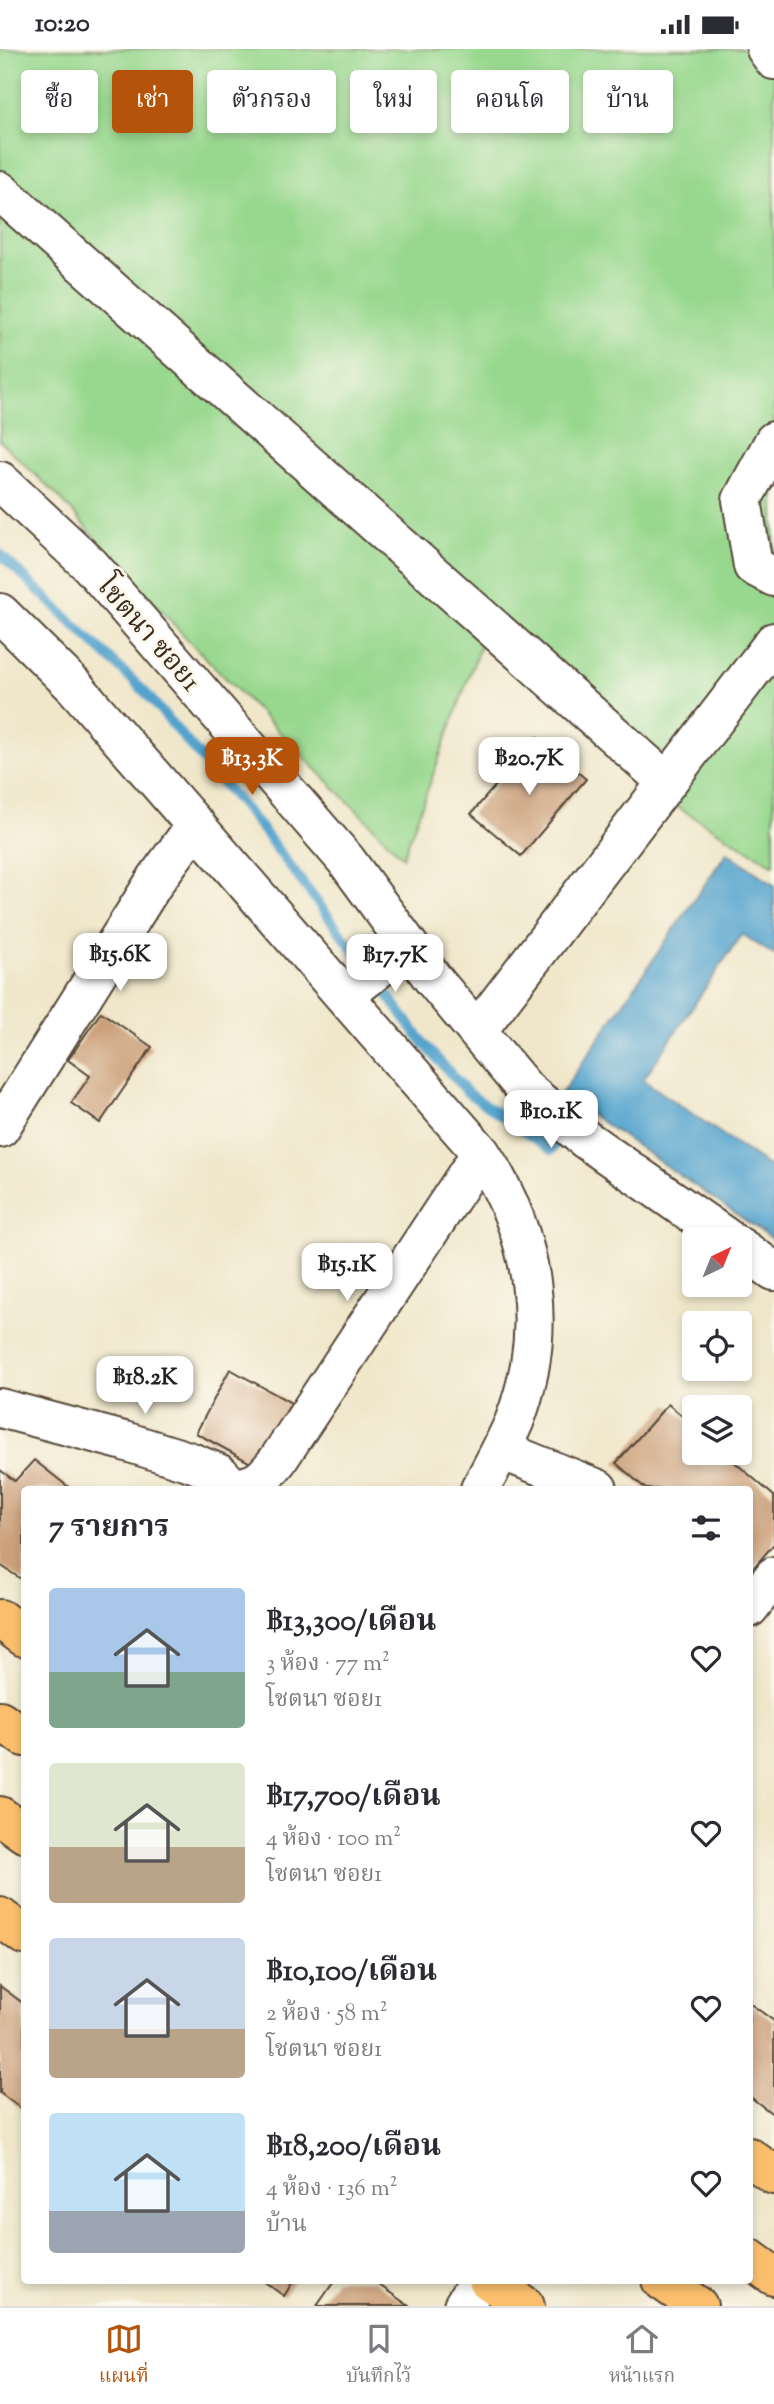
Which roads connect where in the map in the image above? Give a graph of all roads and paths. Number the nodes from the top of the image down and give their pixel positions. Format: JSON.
{"nodes":[{"id":1,"x":766,"y":49,"type":"edge"},
{"id":2,"x":774,"y":60,"type":"edge"},
{"id":3,"x":0,"y":191,"type":"edge"},
{"id":4,"x":774,"y":441,"type":"edge"},
{"id":5,"x":0,"y":481,"type":"edge"},
{"id":6,"x":774,"y":577,"type":"edge"},
{"id":7,"x":0,"y":613,"type":"edge"},
{"id":8,"x":774,"y":642,"type":"edge"},
{"id":9,"x":667,"y":782,"type":"junction"},
{"id":10,"x":196,"y":825,"type":"junction"},
{"id":11,"x":408,"y":945,"type":"junction"},
{"id":12,"x":344,"y":996,"type":"junction"},
{"id":13,"x":477,"y":1031,"type":"junction"},
{"id":14,"x":0,"y":1128,"type":"edge"},
{"id":15,"x":481,"y":1153,"type":"junction"},
{"id":16,"x":711,"y":1227,"type":"edge"},
{"id":17,"x":752,"y":1255,"type":"edge"},
{"id":18,"x":774,"y":1271,"type":"edge"},
{"id":19,"x":0,"y":1408,"type":"edge"},
{"id":20,"x":501,"y":1450,"type":"junction"},
{"id":21,"x":231,"y":1486,"type":"edge"},
{"id":22,"x":252,"y":1486,"type":"edge"},
{"id":23,"x":482,"y":1486,"type":"edge"},
{"id":24,"x":591,"y":1486,"type":"edge"},
{"id":25,"x":0,"y":1619,"type":"edge"},
{"id":26,"x":21,"y":1635,"type":"edge"},
{"id":27,"x":0,"y":1720,"type":"edge"},
{"id":28,"x":21,"y":1735,"type":"edge"},
{"id":29,"x":0,"y":1816,"type":"edge"},
{"id":30,"x":21,"y":1831,"type":"edge"},
{"id":31,"x":0,"y":1917,"type":"edge"},
{"id":32,"x":21,"y":1933,"type":"edge"},
{"id":33,"x":753,"y":2160,"type":"edge"},
{"id":34,"x":774,"y":2175,"type":"edge"},
{"id":35,"x":753,"y":2261,"type":"edge"},
{"id":36,"x":774,"y":2276,"type":"edge"},
{"id":37,"x":667,"y":2284,"type":"edge"},
{"id":38,"x":486,"y":2288,"type":"edge"},
{"id":39,"x":463,"y":2306,"type":"edge"},
{"id":40,"x":525,"y":2306,"type":"edge"},
{"id":41,"x":698,"y":2306,"type":"edge"}],
"edges":[{"from":1,"to":2,"type":"street"},
{"from":3,"to":9,"type":"street"},
{"from":4,"to":6,"type":"street"},
{"from":5,"to":11,"type":"street","name":"โชตนา ซอย1"},
{"from":7,"to":10,"type":"street"},
{"from":8,"to":9,"type":"street"},
{"from":9,"to":13,"type":"street"},
{"from":10,"to":12,"type":"street"},
{"from":10,"to":14,"type":"street"},
{"from":11,"to":12,"type":"street"},
{"from":11,"to":13,"type":"street","name":"โชตนา ซอย1"},
{"from":12,"to":15,"type":"street"},
{"from":13,"to":16,"type":"street","name":"โชตนา ซอย1"},
{"from":15,"to":20,"type":"street"},
{"from":15,"to":22,"type":"street"},
{"from":17,"to":18,"type":"street"},
{"from":19,"to":21,"type":"street"},
{"from":20,"to":23,"type":"street"},
{"from":20,"to":24,"type":"street"},
{"from":25,"to":26,"type":"main road"},
{"from":27,"to":28,"type":"main road"},
{"from":29,"to":30,"type":"main road"},
{"from":31,"to":32,"type":"main road"},
{"from":33,"to":34,"type":"main road"},
{"from":35,"to":36,"type":"main road"},
{"from":37,"to":41,"type":"main road"},
{"from":38,"to":39,"type":"street"},
{"from":38,"to":40,"type":"main road"}]}
